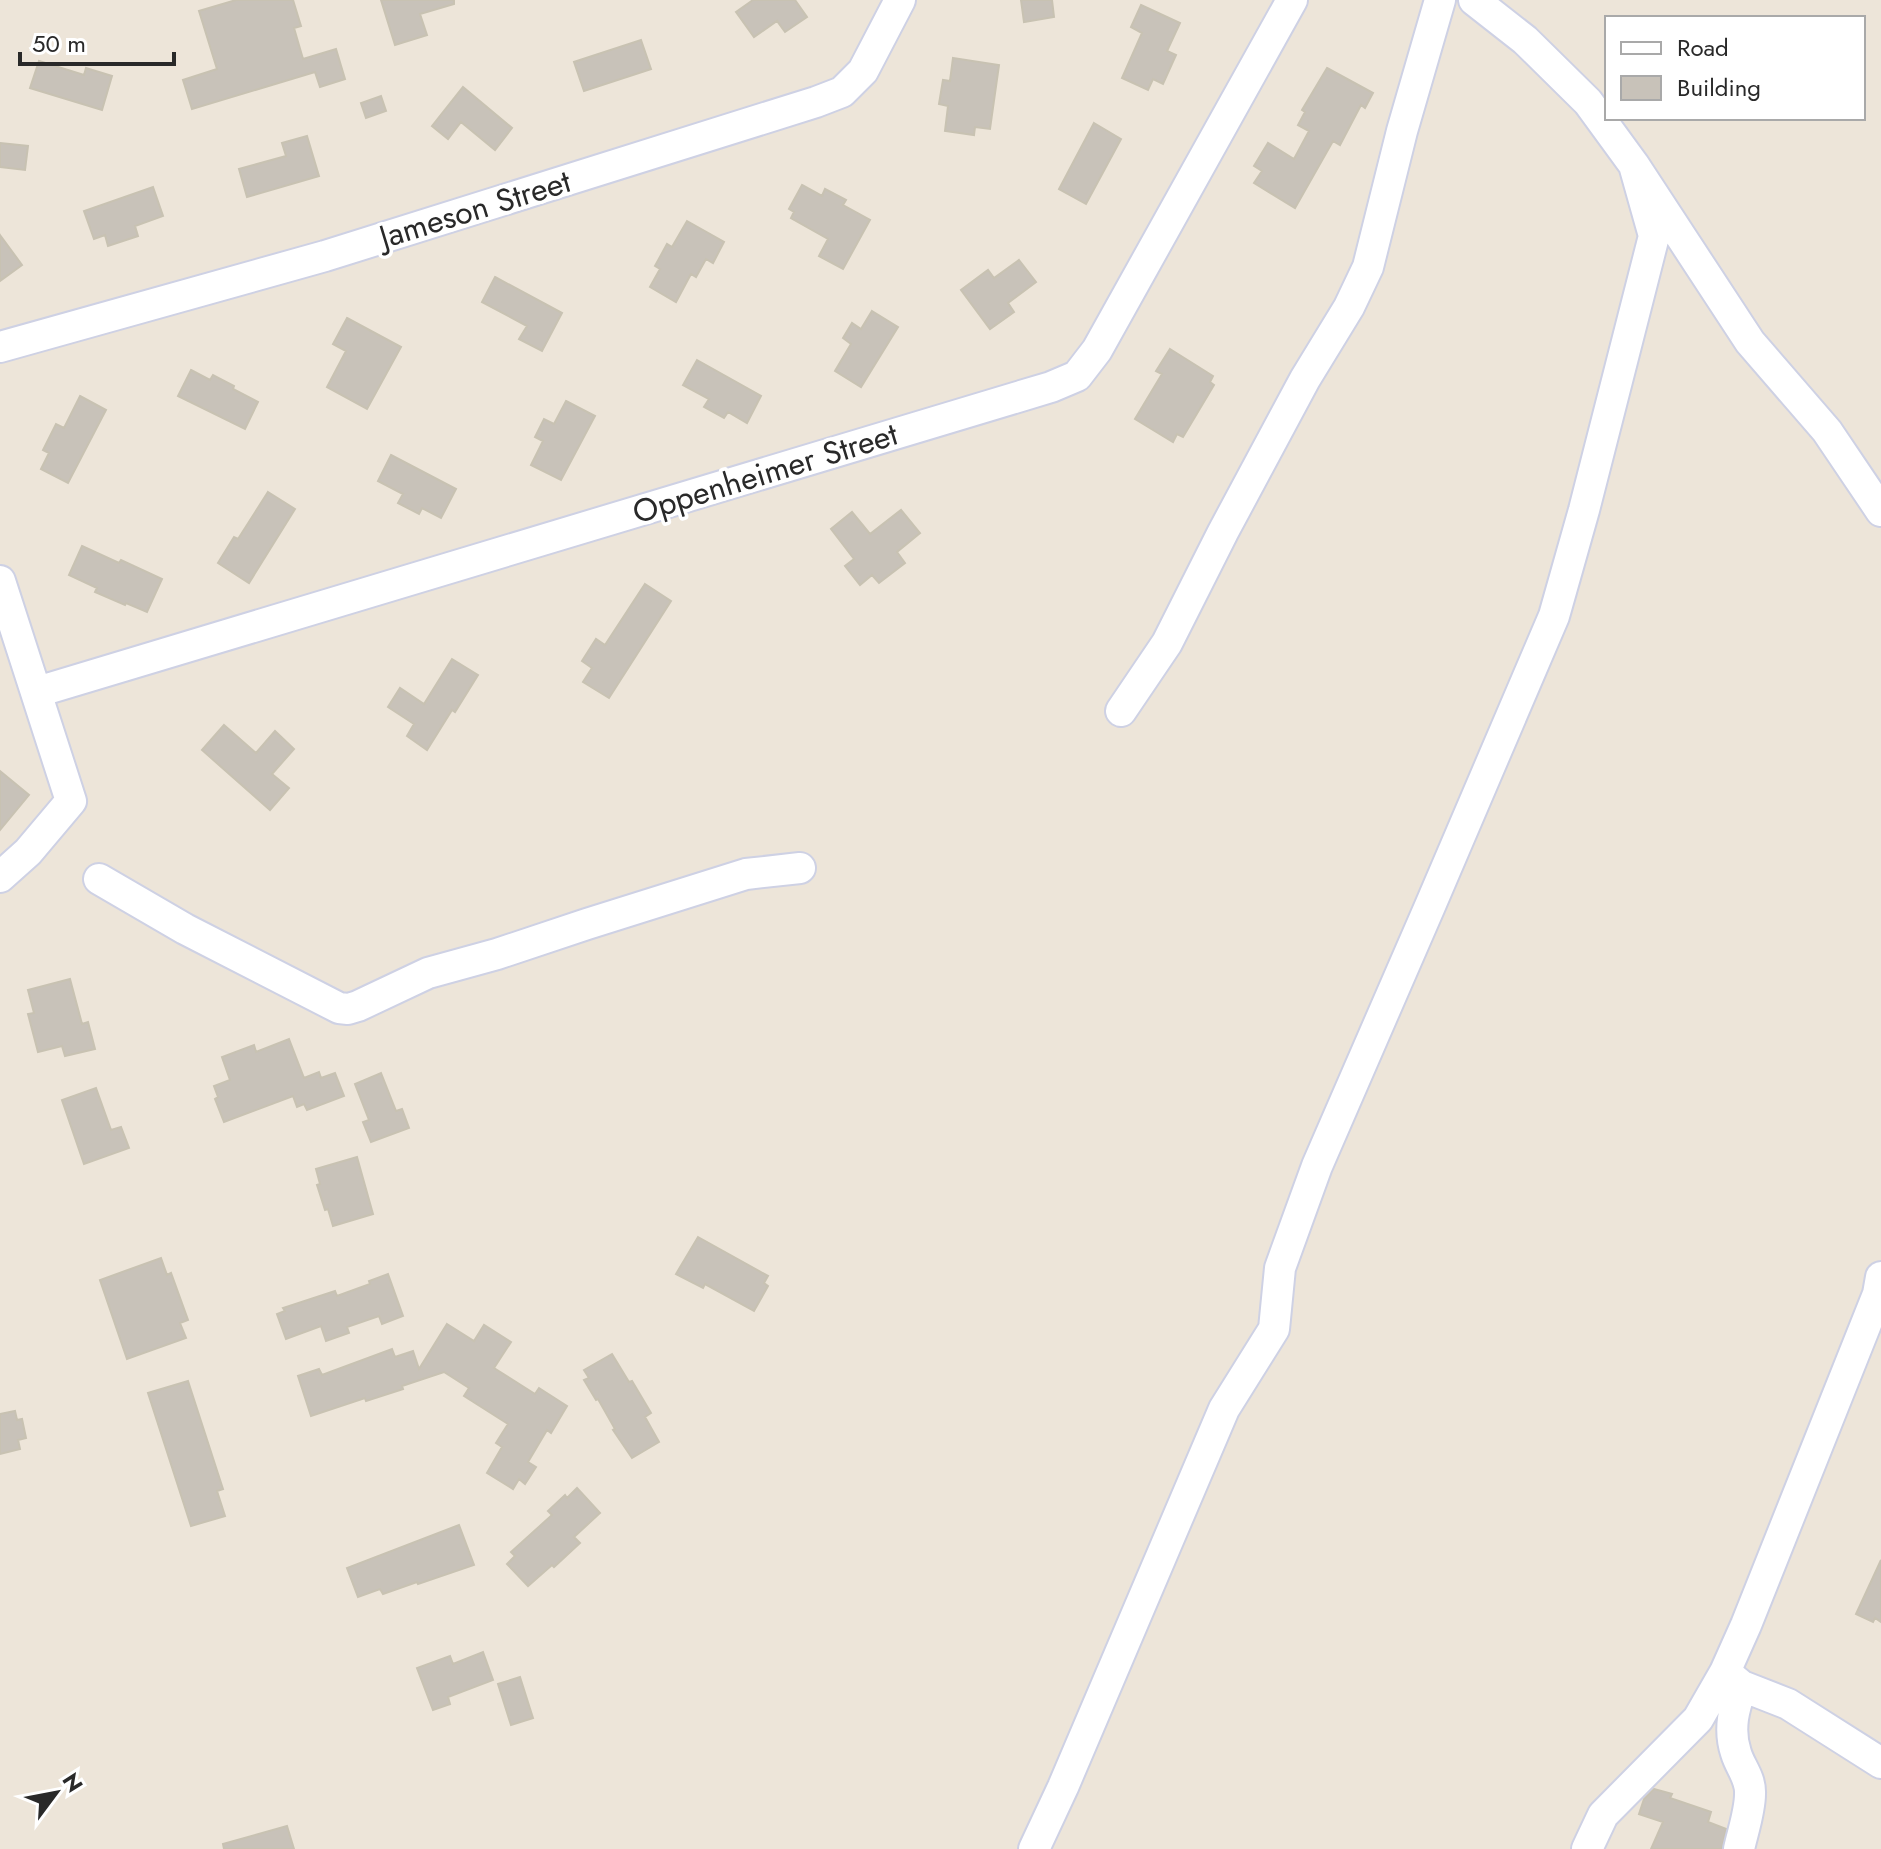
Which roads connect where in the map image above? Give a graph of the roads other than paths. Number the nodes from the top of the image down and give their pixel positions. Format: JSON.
{"nodes":[{"id":1,"x":900,"y":0,"type":"edge"},
{"id":2,"x":1292,"y":0,"type":"edge"},
{"id":3,"x":1440,"y":0,"type":"edge"},
{"id":4,"x":1474,"y":0,"type":"edge"},
{"id":5,"x":1634,"y":165,"type":"junction"},
{"id":6,"x":0,"y":347,"type":"edge"},
{"id":7,"x":1881,"y":511,"type":"edge"},
{"id":8,"x":0,"y":581,"type":"edge"},
{"id":9,"x":37,"y":692,"type":"junction"},
{"id":10,"x":1121,"y":711,"type":"dead end"},
{"id":11,"x":800,"y":868,"type":"dead end"},
{"id":12,"x":0,"y":877,"type":"edge"},
{"id":13,"x":99,"y":879,"type":"dead end"},
{"id":14,"x":1881,"y":1277,"type":"edge"},
{"id":15,"x":1734,"y":1679,"type":"junction"},
{"id":16,"x":1881,"y":1763,"type":"edge"},
{"id":17,"x":1034,"y":1849,"type":"edge"},
{"id":18,"x":1587,"y":1849,"type":"edge"},
{"id":19,"x":1739,"y":1849,"type":"edge"}],
"edges":[{"from":1,"to":6,"type":"street","name":"Jameson Street"},
{"from":2,"to":9,"type":"street","name":"Oppenheimer Street"},
{"from":3,"to":10,"type":"street"},
{"from":4,"to":5,"type":"street"},
{"from":5,"to":7,"type":"street"},
{"from":5,"to":17,"type":"street"},
{"from":8,"to":9,"type":"street"},
{"from":9,"to":12,"type":"street"},
{"from":11,"to":13,"type":"street"},
{"from":14,"to":15,"type":"street"},
{"from":15,"to":16,"type":"street"},
{"from":15,"to":18,"type":"street"},
{"from":15,"to":19,"type":"street"}]}
